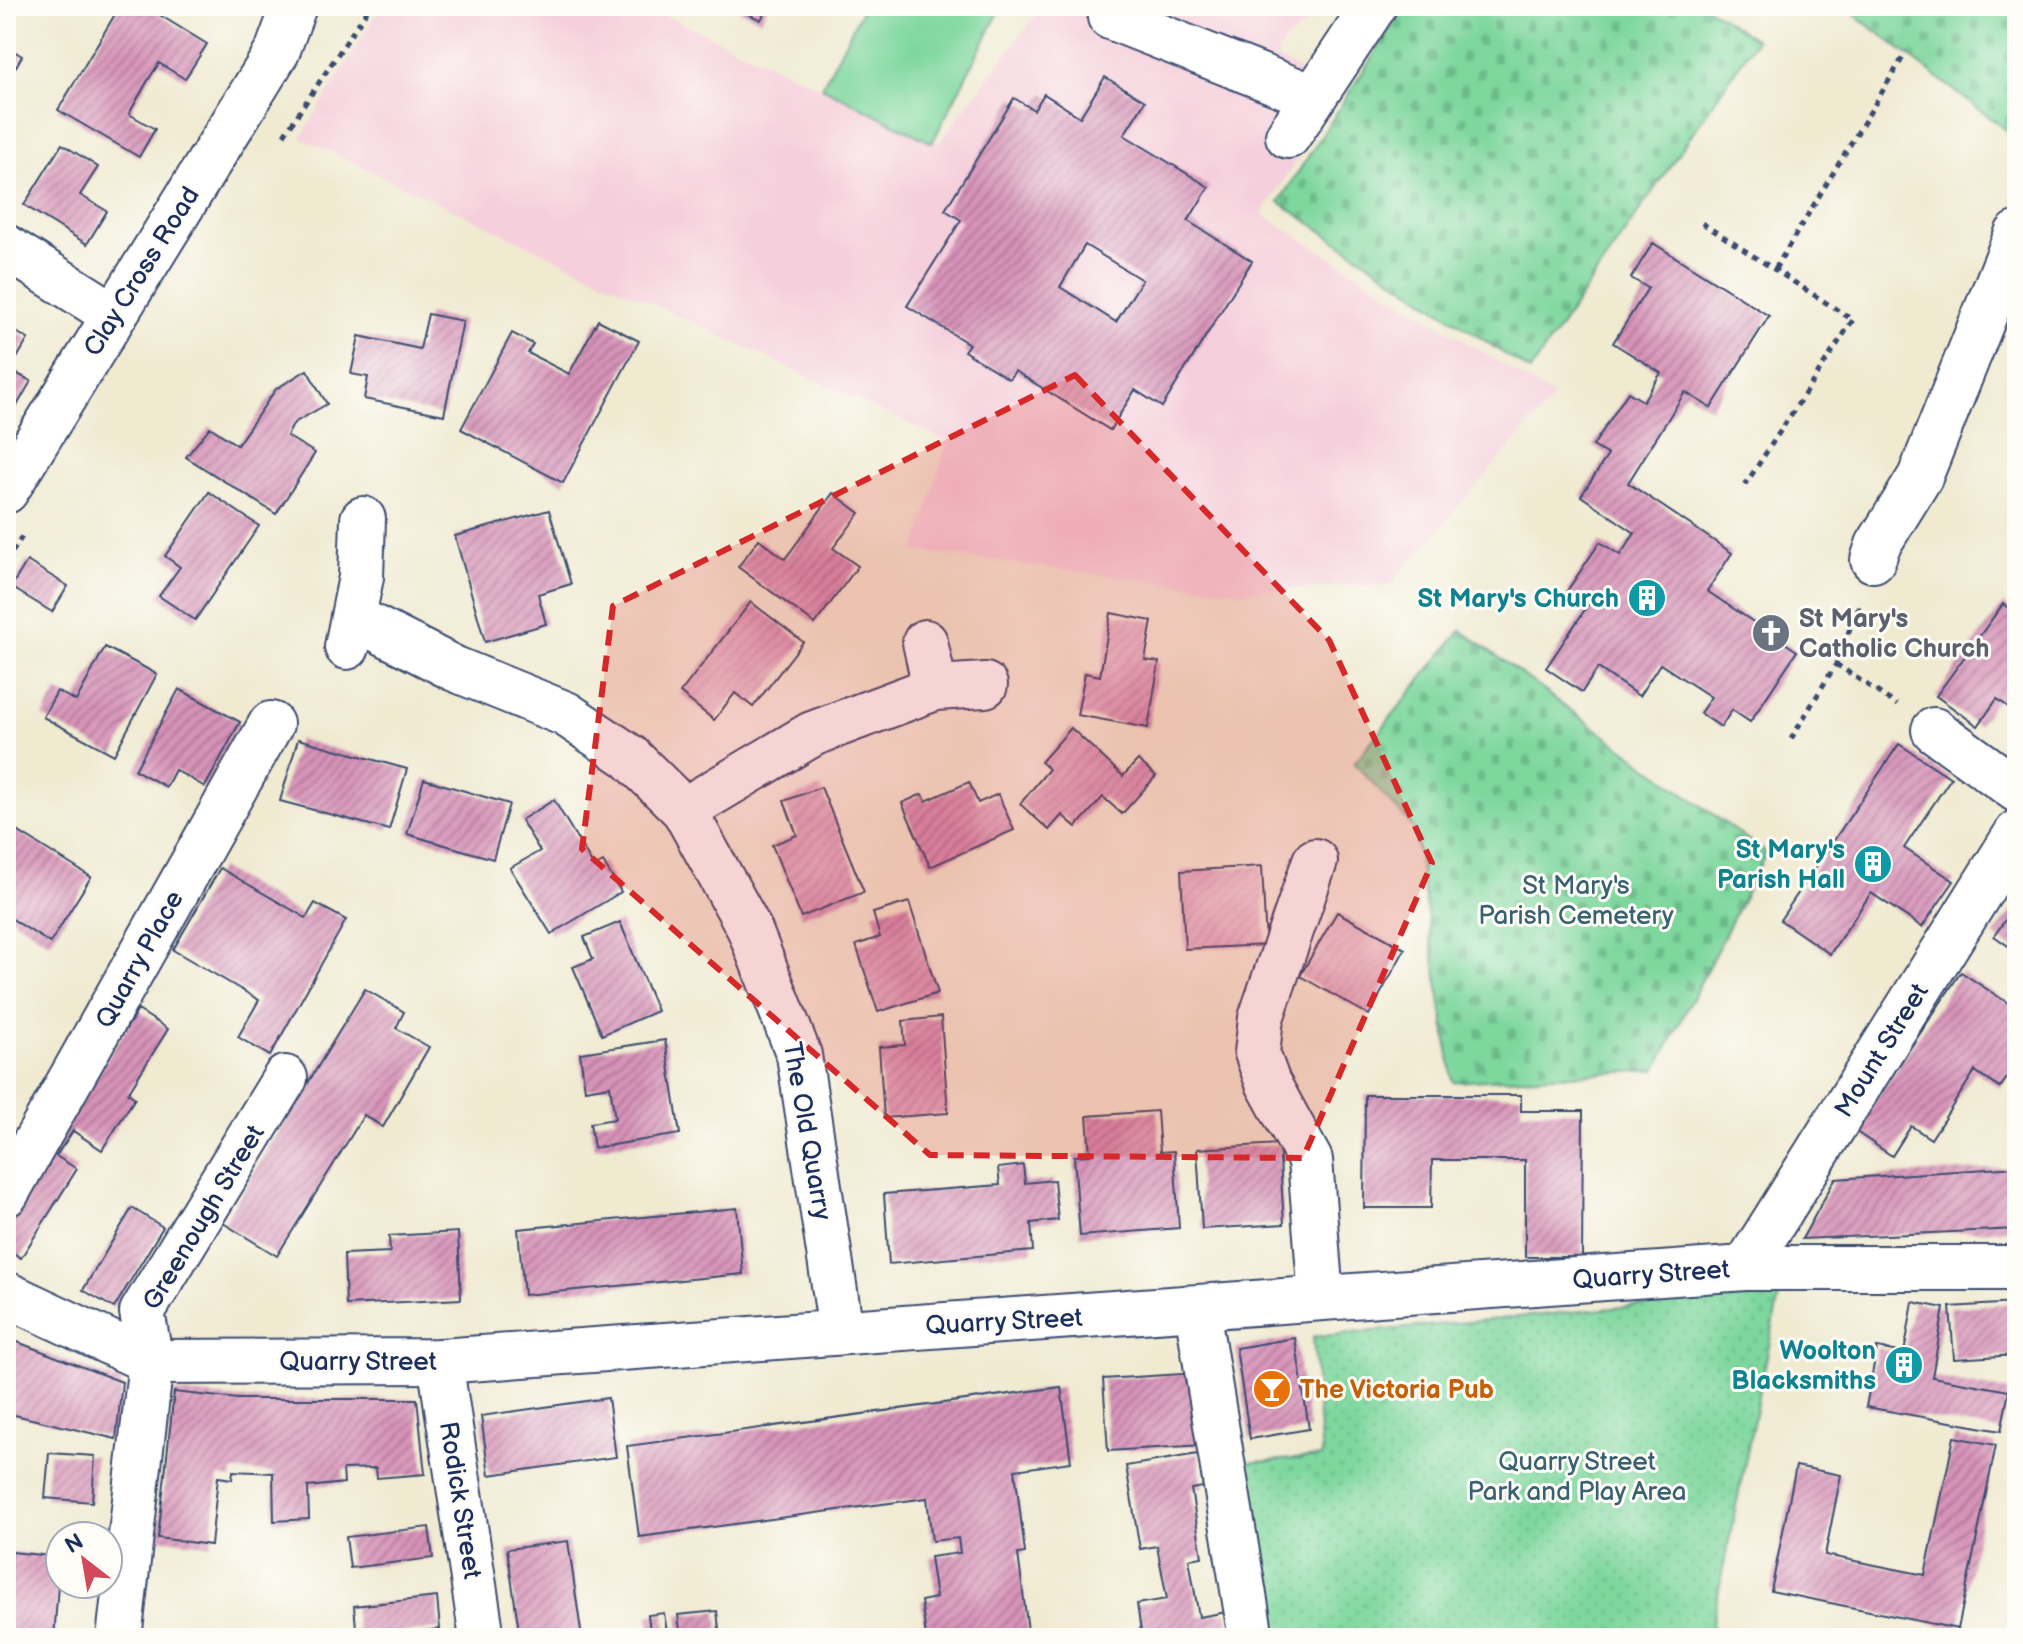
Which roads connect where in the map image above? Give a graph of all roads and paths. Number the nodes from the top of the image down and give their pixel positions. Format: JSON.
{"nodes":[{"id":1,"x":294,"y":6,"type":"edge"},
{"id":2,"x":1374,"y":6,"type":"edge"},
{"id":3,"x":1110,"y":17,"type":"dead end"},
{"id":4,"x":1905,"y":54,"type":"dead end"},
{"id":5,"x":1313,"y":97,"type":"junction"},
{"id":6,"x":1288,"y":136,"type":"dead end"},
{"id":7,"x":1702,"y":223,"type":"dead end"},
{"id":8,"x":2017,"y":234,"type":"edge"},
{"id":9,"x":6,"y":247,"type":"edge"},
{"id":10,"x":1775,"y":269,"type":"junction"},
{"id":11,"x":114,"y":315,"type":"junction"},
{"id":12,"x":1745,"y":485,"type":"dead end"},
{"id":13,"x":6,"y":491,"type":"edge"},
{"id":14,"x":363,"y":519,"type":"dead end"},
{"id":15,"x":1873,"y":560,"type":"joint"},
{"id":16,"x":925,"y":642,"type":"dead end"},
{"id":17,"x":1836,"y":664,"type":"junction"},
{"id":18,"x":985,"y":685,"type":"dead end"},
{"id":19,"x":935,"y":688,"type":"junction"},
{"id":20,"x":271,"y":724,"type":"dead end"},
{"id":21,"x":1934,"y":730,"type":"joint"},
{"id":22,"x":1791,"y":739,"type":"dead end"},
{"id":23,"x":2017,"y":790,"type":"edge"},
{"id":24,"x":684,"y":810,"type":"junction"},
{"id":25,"x":2017,"y":833,"type":"edge"},
{"id":26,"x":1315,"y":861,"type":"dead end"},
{"id":27,"x":285,"y":1078,"type":"dead end"},
{"id":28,"x":6,"y":1194,"type":"edge"},
{"id":29,"x":1745,"y":1268,"type":"junction"},
{"id":30,"x":2017,"y":1268,"type":"edge"},
{"id":31,"x":6,"y":1294,"type":"edge"},
{"id":32,"x":1321,"y":1298,"type":"junction"},
{"id":33,"x":1197,"y":1309,"type":"junction"},
{"id":34,"x":841,"y":1331,"type":"junction"},
{"id":35,"x":440,"y":1361,"type":"junction"},
{"id":36,"x":151,"y":1362,"type":"junction"},
{"id":37,"x":119,"y":1638,"type":"edge"},
{"id":38,"x":482,"y":1638,"type":"edge"},
{"id":39,"x":1251,"y":1638,"type":"edge"}],
"edges":[{"from":1,"to":11,"type":"street","name":"Clay Cross Road"},
{"from":2,"to":5,"type":"street"},
{"from":3,"to":5,"type":"street"},
{"from":4,"to":10,"type":"path"},
{"from":5,"to":6,"type":"street"},
{"from":7,"to":10,"type":"path"},
{"from":8,"to":15,"type":"street"},
{"from":9,"to":11,"type":"street"},
{"from":10,"to":12,"type":"path"},
{"from":11,"to":13,"type":"street","name":"Clay Cross Road"},
{"from":14,"to":24,"type":"street","name":"The Old Quarry"},
{"from":15,"to":17,"type":"path"},
{"from":16,"to":19,"type":"street"},
{"from":17,"to":21,"type":"path"},
{"from":17,"to":22,"type":"path"},
{"from":18,"to":19,"type":"street"},
{"from":19,"to":24,"type":"street"},
{"from":20,"to":28,"type":"street","name":"Quarry Place"},
{"from":21,"to":23,"type":"street"},
{"from":24,"to":34,"type":"street","name":"The Old Quarry"},
{"from":25,"to":29,"type":"street","name":"Mount Street"},
{"from":26,"to":32,"type":"street"},
{"from":27,"to":36,"type":"street","name":"Greenough Street"},
{"from":29,"to":30,"type":"street","name":"Quarry Street"},
{"from":29,"to":32,"type":"street","name":"Quarry Street"},
{"from":31,"to":36,"type":"street","name":"Quarry Street"},
{"from":32,"to":33,"type":"street","name":"Quarry Street"},
{"from":33,"to":34,"type":"street","name":"Quarry Street"},
{"from":33,"to":39,"type":"street"},
{"from":34,"to":35,"type":"street","name":"Quarry Street"},
{"from":35,"to":36,"type":"street","name":"Quarry Street"},
{"from":35,"to":38,"type":"street","name":"Rodick Street"},
{"from":36,"to":37,"type":"street","name":"Greenough Street"}]}
